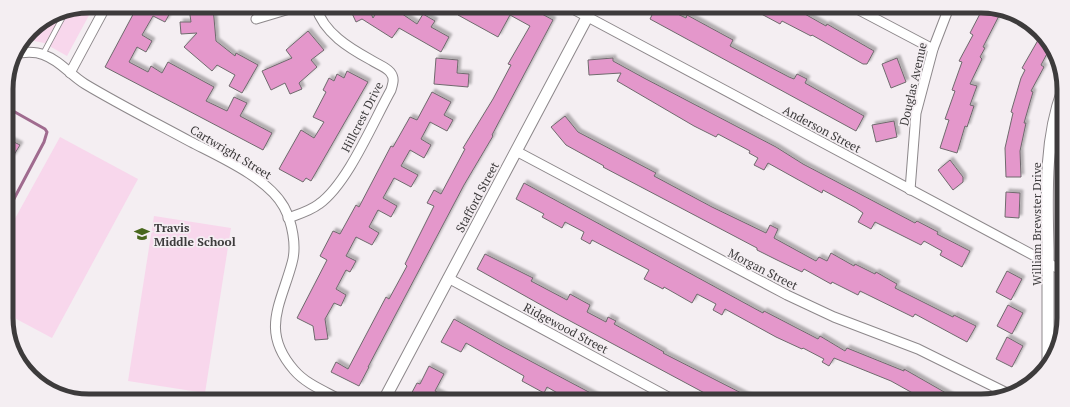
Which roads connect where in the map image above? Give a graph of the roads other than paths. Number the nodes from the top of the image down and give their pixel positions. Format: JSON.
{"nodes":[{"id":1,"x":102,"y":13,"type":"edge"},
{"id":2,"x":278,"y":13,"type":"edge"},
{"id":3,"x":319,"y":13,"type":"edge"},
{"id":4,"x":590,"y":13,"type":"edge"},
{"id":5,"x":865,"y":13,"type":"edge"},
{"id":6,"x":947,"y":13,"type":"edge"},
{"id":7,"x":62,"y":18,"type":"edge"},
{"id":8,"x":256,"y":20,"type":"dead end"},
{"id":9,"x":932,"y":49,"type":"junction"},
{"id":10,"x":22,"y":53,"type":"edge"},
{"id":11,"x":43,"y":54,"type":"junction"},
{"id":12,"x":70,"y":74,"type":"junction"},
{"id":13,"x":1057,"y":105,"type":"edge"},
{"id":14,"x":516,"y":151,"type":"junction"},
{"id":15,"x":910,"y":190,"type":"junction"},
{"id":16,"x":288,"y":218,"type":"junction"},
{"id":17,"x":1048,"y":264,"type":"junction"},
{"id":18,"x":1057,"y":268,"type":"edge"},
{"id":19,"x":448,"y":278,"type":"junction"},
{"id":20,"x":1048,"y":354,"type":"edge"},
{"id":21,"x":1002,"y":391,"type":"edge"},
{"id":22,"x":330,"y":394,"type":"edge"},
{"id":23,"x":387,"y":394,"type":"edge"},
{"id":24,"x":663,"y":394,"type":"edge"}],
"edges":[{"from":1,"to":12,"type":"street"},
{"from":2,"to":8,"type":"street"},
{"from":3,"to":16,"type":"street","name":"Hillcrest Drive"},
{"from":4,"to":14,"type":"street","name":"Stafford Street"},
{"from":4,"to":15,"type":"street","name":"Anderson Street"},
{"from":5,"to":9,"type":"street"},
{"from":6,"to":9,"type":"street","name":"Douglas Avenue"},
{"from":7,"to":11,"type":"lane"},
{"from":9,"to":15,"type":"street","name":"Douglas Avenue"},
{"from":10,"to":11,"type":"street"},
{"from":11,"to":12,"type":"street","name":"Cartwright Street"},
{"from":12,"to":16,"type":"street","name":"Cartwright Street"},
{"from":13,"to":17,"type":"street","name":"William Brewster Drive"},
{"from":14,"to":19,"type":"street","name":"Stafford Street"},
{"from":14,"to":21,"type":"street","name":"Morgan Street"},
{"from":15,"to":17,"type":"street","name":"Anderson Street"},
{"from":16,"to":22,"type":"street","name":"Cartwright Street"},
{"from":17,"to":18,"type":"street","name":"Anderson Street"},
{"from":17,"to":20,"type":"street","name":"William Brewster Drive"},
{"from":19,"to":23,"type":"street","name":"Stafford Street"},
{"from":19,"to":24,"type":"street","name":"Ridgewood Street"}]}
